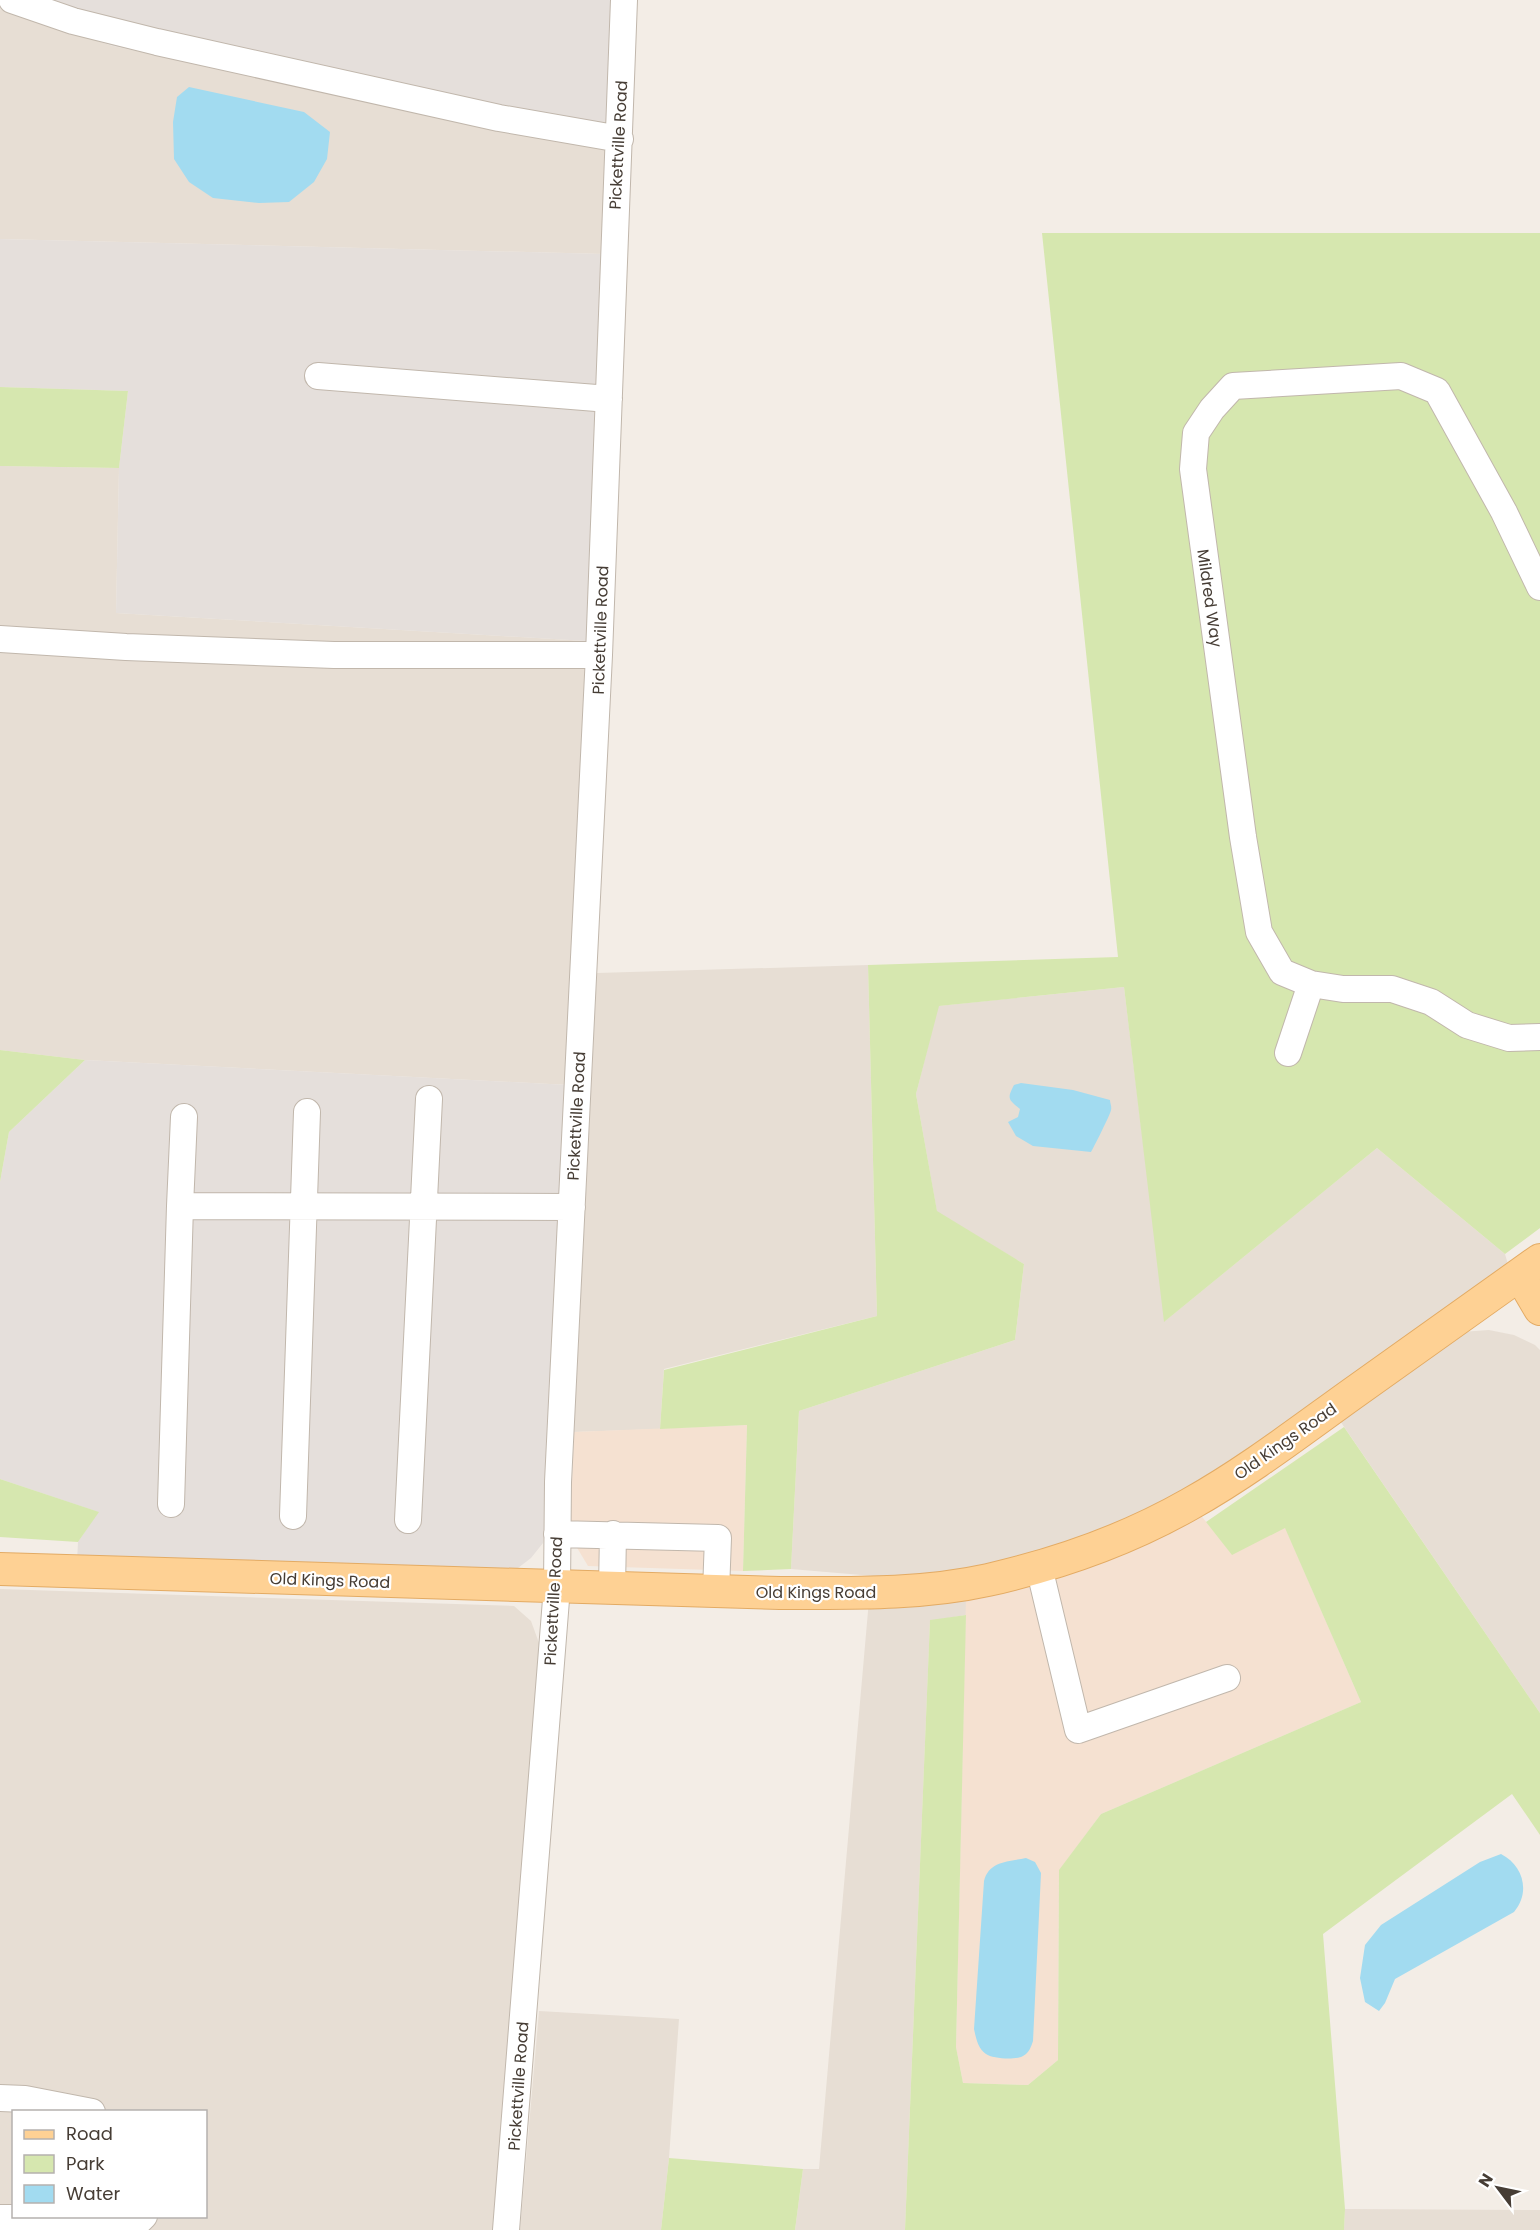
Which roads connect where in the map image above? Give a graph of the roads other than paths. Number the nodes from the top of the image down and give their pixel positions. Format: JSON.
{"nodes":[{"id":1,"x":12,"y":0,"type":"edge"},
{"id":2,"x":624,"y":0,"type":"edge"},
{"id":3,"x":620,"y":139,"type":"junction"},
{"id":4,"x":318,"y":376,"type":"dead end"},
{"id":5,"x":609,"y":399,"type":"junction"},
{"id":6,"x":1540,"y":587,"type":"edge"},
{"id":7,"x":0,"y":639,"type":"edge"},
{"id":8,"x":599,"y":655,"type":"junction"},
{"id":9,"x":1311,"y":984,"type":"junction"},
{"id":10,"x":1540,"y":1037,"type":"edge"},
{"id":11,"x":1288,"y":1053,"type":"dead end"},
{"id":12,"x":429,"y":1099,"type":"dead end"},
{"id":13,"x":307,"y":1112,"type":"dead end"},
{"id":14,"x":184,"y":1117,"type":"dead end"},
{"id":15,"x":180,"y":1206,"type":"junction"},
{"id":16,"x":304,"y":1206,"type":"junction"},
{"id":17,"x":423,"y":1206,"type":"junction"},
{"id":18,"x":572,"y":1207,"type":"junction"},
{"id":19,"x":1530,"y":1268,"type":"edge"},
{"id":20,"x":1540,"y":1309,"type":"edge"},
{"id":21,"x":171,"y":1504,"type":"dead end"},
{"id":22,"x":294,"y":1516,"type":"dead end"},
{"id":23,"x":408,"y":1520,"type":"dead end"},
{"id":24,"x":557,"y":1534,"type":"junction"},
{"id":25,"x":613,"y":1534,"type":"junction"},
{"id":26,"x":1039,"y":1567,"type":"junction"},
{"id":27,"x":0,"y":1569,"type":"edge"},
{"id":28,"x":556,"y":1587,"type":"junction"},
{"id":29,"x":612,"y":1588,"type":"junction"},
{"id":30,"x":716,"y":1592,"type":"junction"},
{"id":31,"x":1227,"y":1678,"type":"dead end"},
{"id":32,"x":0,"y":2098,"type":"edge"},
{"id":33,"x":82,"y":2110,"type":"edge"},
{"id":34,"x":0,"y":2218,"type":"edge"},
{"id":35,"x":143,"y":2218,"type":"edge"},
{"id":36,"x":120,"y":2230,"type":"edge"},
{"id":37,"x":506,"y":2230,"type":"edge"}],
"edges":[{"from":1,"to":3,"type":"street"},
{"from":2,"to":3,"type":"street","name":"Pickettville Road"},
{"from":3,"to":5,"type":"street","name":"Pickettville Road"},
{"from":4,"to":5,"type":"street"},
{"from":5,"to":8,"type":"street","name":"Pickettville Road"},
{"from":6,"to":9,"type":"street","name":"Mildred Way"},
{"from":7,"to":8,"type":"street"},
{"from":8,"to":18,"type":"street","name":"Pickettville Road"},
{"from":9,"to":10,"type":"street","name":"Mildred Way"},
{"from":9,"to":11,"type":"street"},
{"from":12,"to":17,"type":"street"},
{"from":13,"to":16,"type":"street"},
{"from":14,"to":15,"type":"street"},
{"from":15,"to":16,"type":"street"},
{"from":15,"to":21,"type":"street"},
{"from":16,"to":17,"type":"street"},
{"from":16,"to":22,"type":"street"},
{"from":17,"to":18,"type":"street"},
{"from":17,"to":23,"type":"street"},
{"from":18,"to":24,"type":"street","name":"Pickettville Road"},
{"from":19,"to":20,"type":"main road"},
{"from":19,"to":26,"type":"main road","name":"Old Kings Road"},
{"from":24,"to":25,"type":"street"},
{"from":24,"to":28,"type":"street","name":"Pickettville Road"},
{"from":25,"to":29,"type":"street"},
{"from":25,"to":30,"type":"street"},
{"from":26,"to":30,"type":"main road","name":"Old Kings Road"},
{"from":26,"to":31,"type":"street"},
{"from":27,"to":28,"type":"main road","name":"Old Kings Road"},
{"from":28,"to":29,"type":"main road","name":"Old Kings Road"},
{"from":28,"to":37,"type":"street","name":"Pickettville Road"},
{"from":29,"to":30,"type":"main road","name":"Old Kings Road"},
{"from":32,"to":33,"type":"street"},
{"from":34,"to":36,"type":"street"},
{"from":35,"to":36,"type":"street"}]}
